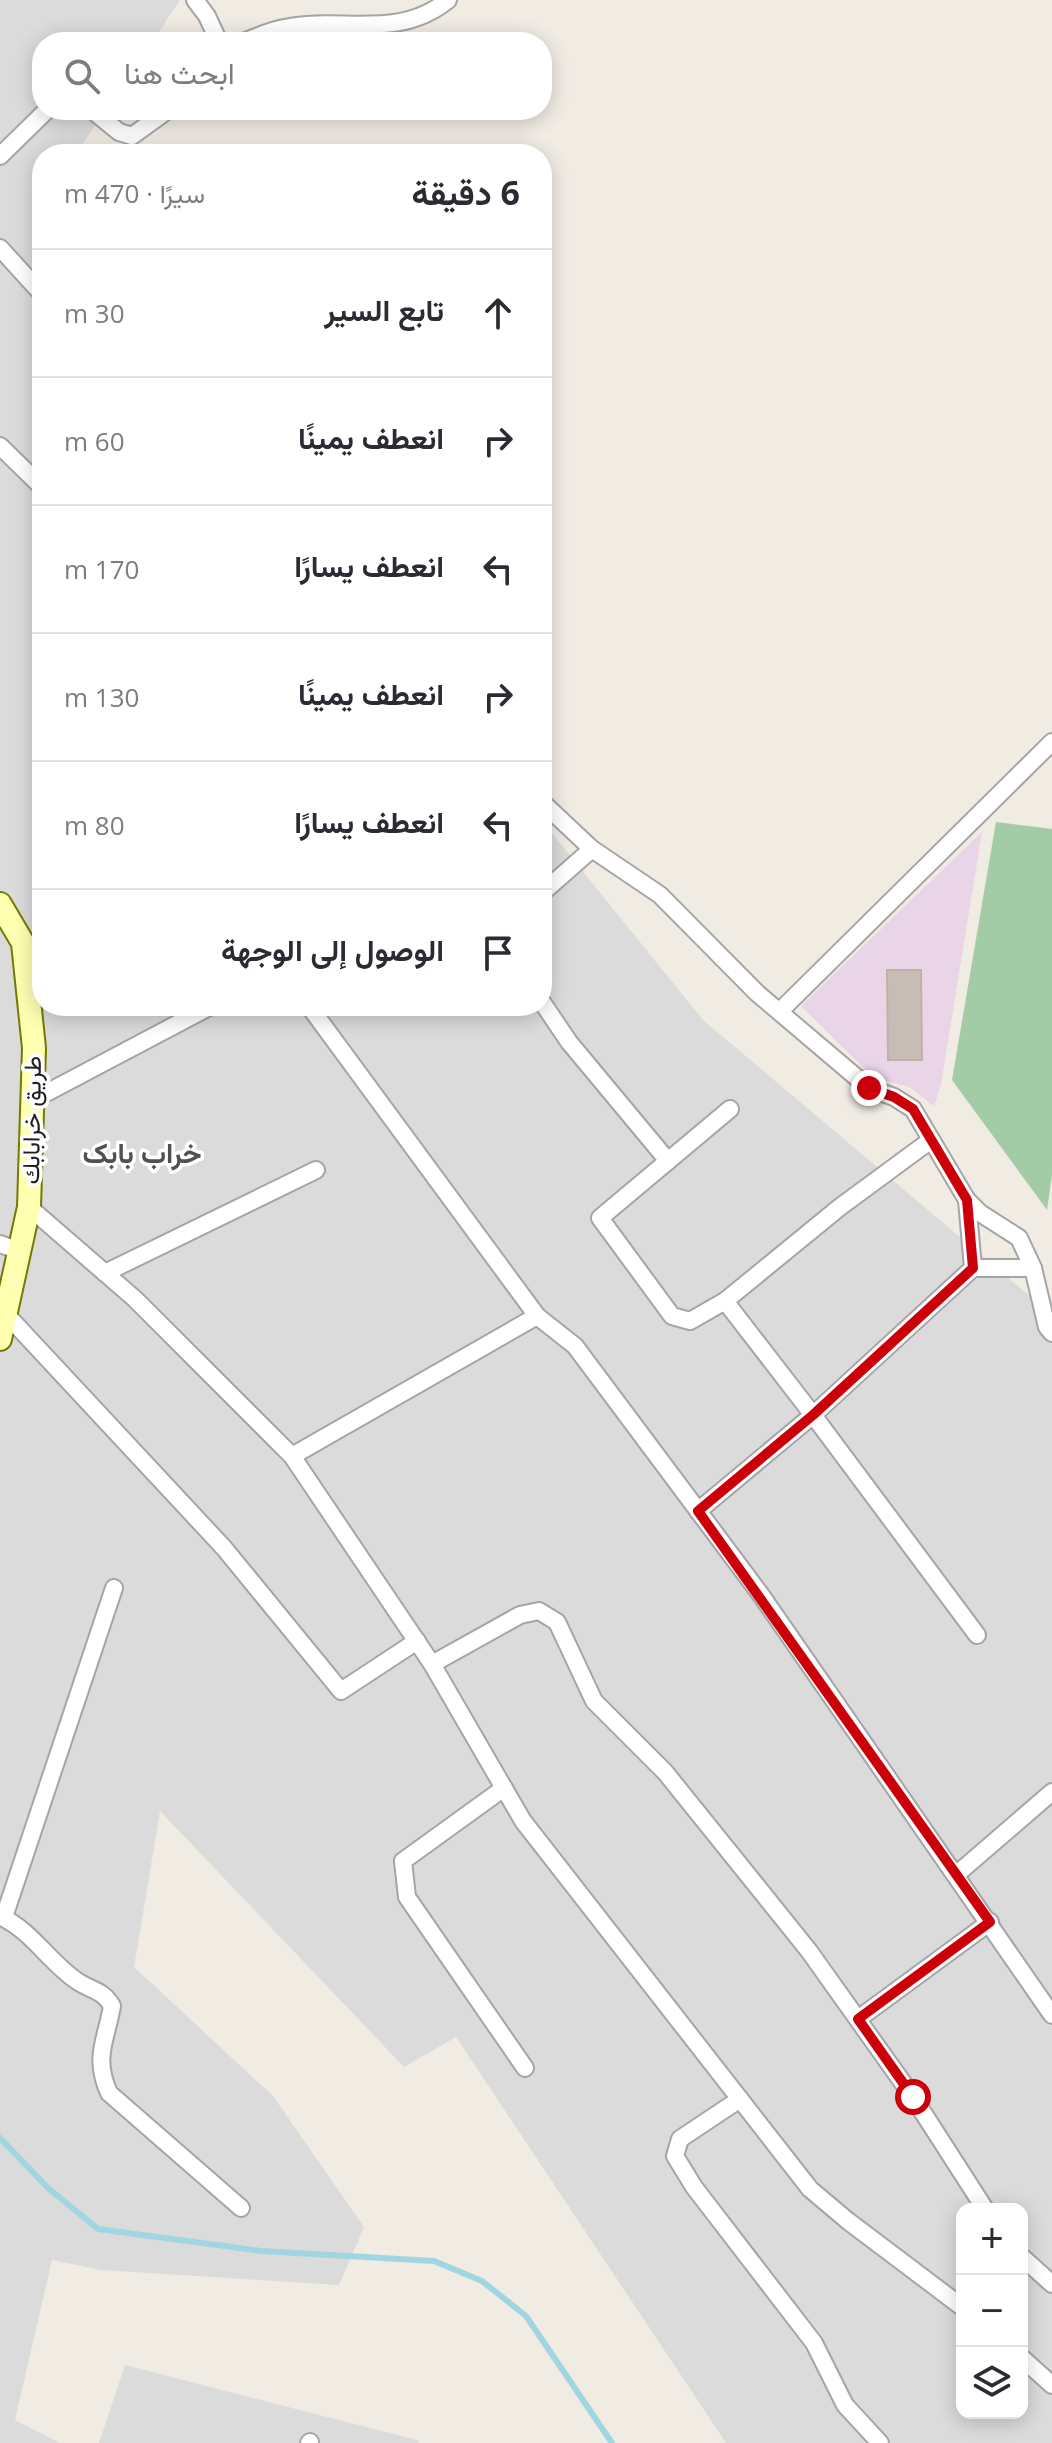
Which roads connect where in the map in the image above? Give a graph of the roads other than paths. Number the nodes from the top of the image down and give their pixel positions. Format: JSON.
{"nodes":[{"id":1,"x":195,"y":0,"type":"edge"},
{"id":2,"x":448,"y":0,"type":"edge"},
{"id":3,"x":214,"y":32,"type":"edge"},
{"id":4,"x":272,"y":32,"type":"edge"},
{"id":5,"x":37,"y":120,"type":"edge"},
{"id":6,"x":104,"y":120,"type":"edge"},
{"id":7,"x":154,"y":120,"type":"edge"},
{"id":8,"x":0,"y":156,"type":"edge"},
{"id":9,"x":0,"y":248,"type":"edge"},
{"id":10,"x":32,"y":283,"type":"edge"},
{"id":11,"x":0,"y":446,"type":"edge"},
{"id":12,"x":32,"y":477,"type":"edge"},
{"id":13,"x":1052,"y":742,"type":"edge"},
{"id":14,"x":552,"y":811,"type":"edge"},
{"id":15,"x":592,"y":849,"type":"junction"},
{"id":16,"x":552,"y":884,"type":"edge"},
{"id":17,"x":0,"y":904,"type":"edge"},
{"id":18,"x":780,"y":1011,"type":"junction"},
{"id":19,"x":192,"y":1016,"type":"edge"},
{"id":20,"x":316,"y":1016,"type":"edge"},
{"id":21,"x":551,"y":1016,"type":"edge"},
{"id":22,"x":33,"y":1100,"type":"junction"},
{"id":23,"x":730,"y":1109,"type":"dead end"},
{"id":24,"x":931,"y":1140,"type":"junction"},
{"id":25,"x":668,"y":1161,"type":"junction"},
{"id":26,"x":316,"y":1170,"type":"dead end"},
{"id":27,"x":967,"y":1200,"type":"junction"},
{"id":28,"x":29,"y":1207,"type":"junction"},
{"id":29,"x":10,"y":1247,"type":"edge"},
{"id":30,"x":973,"y":1268,"type":"junction"},
{"id":31,"x":1033,"y":1268,"type":"junction"},
{"id":32,"x":105,"y":1273,"type":"junction"},
{"id":33,"x":725,"y":1301,"type":"junction"},
{"id":34,"x":6,"y":1314,"type":"junction"},
{"id":35,"x":537,"y":1316,"type":"junction"},
{"id":36,"x":1052,"y":1333,"type":"edge"},
{"id":37,"x":0,"y":1339,"type":"edge"},
{"id":38,"x":813,"y":1415,"type":"junction"},
{"id":39,"x":292,"y":1456,"type":"junction"},
{"id":40,"x":698,"y":1511,"type":"junction"},
{"id":41,"x":114,"y":1588,"type":"dead end"},
{"id":42,"x":977,"y":1635,"type":"dead end"},
{"id":43,"x":417,"y":1641,"type":"junction"},
{"id":44,"x":432,"y":1664,"type":"junction"},
{"id":45,"x":504,"y":1788,"type":"junction"},
{"id":46,"x":1052,"y":1792,"type":"edge"},
{"id":47,"x":957,"y":1874,"type":"junction"},
{"id":48,"x":2,"y":1917,"type":"edge"},
{"id":49,"x":990,"y":1922,"type":"junction"},
{"id":50,"x":1051,"y":2007,"type":"edge"},
{"id":51,"x":858,"y":2019,"type":"junction"},
{"id":52,"x":525,"y":2068,"type":"dead end"},
{"id":53,"x":740,"y":2099,"type":"junction"},
{"id":54,"x":981,"y":2203,"type":"edge"},
{"id":55,"x":241,"y":2208,"type":"dead end"},
{"id":56,"x":1028,"y":2262,"type":"edge"},
{"id":57,"x":1052,"y":2284,"type":"edge"},
{"id":58,"x":956,"y":2302,"type":"edge"},
{"id":59,"x":1028,"y":2363,"type":"edge"},
{"id":60,"x":1052,"y":2385,"type":"edge"},
{"id":61,"x":880,"y":2443,"type":"edge"}],
"edges":[{"from":1,"to":3,"type":"street"},
{"from":2,"to":4,"type":"street"},
{"from":5,"to":8,"type":"street"},
{"from":6,"to":7,"type":"street"},
{"from":9,"to":10,"type":"street"},
{"from":11,"to":12,"type":"street"},
{"from":13,"to":18,"type":"street"},
{"from":14,"to":15,"type":"street"},
{"from":15,"to":16,"type":"street"},
{"from":15,"to":18,"type":"street"},
{"from":17,"to":22,"type":"main road","name":"طريق خرابابك"},
{"from":18,"to":24,"type":"street"},
{"from":19,"to":22,"type":"street"},
{"from":20,"to":35,"type":"street"},
{"from":21,"to":25,"type":"street"},
{"from":22,"to":28,"type":"main road","name":"طريق خرابابك"},
{"from":23,"to":25,"type":"street"},
{"from":24,"to":27,"type":"street"},
{"from":24,"to":33,"type":"street"},
{"from":25,"to":33,"type":"street"},
{"from":26,"to":32,"type":"street"},
{"from":27,"to":30,"type":"street"},
{"from":27,"to":31,"type":"street"},
{"from":28,"to":29,"type":"main road","name":"طريق خرابابك"},
{"from":28,"to":32,"type":"street"},
{"from":29,"to":34,"type":"main road","name":"طريق خرابابك"},
{"from":30,"to":31,"type":"street"},
{"from":30,"to":38,"type":"street"},
{"from":31,"to":36,"type":"street"},
{"from":32,"to":39,"type":"street"},
{"from":33,"to":38,"type":"street"},
{"from":34,"to":37,"type":"main road","name":"طريق خرابابك"},
{"from":34,"to":43,"type":"street"},
{"from":35,"to":39,"type":"street"},
{"from":35,"to":40,"type":"street"},
{"from":38,"to":40,"type":"street"},
{"from":38,"to":42,"type":"street"},
{"from":39,"to":43,"type":"street"},
{"from":40,"to":47,"type":"street"},
{"from":41,"to":48,"type":"street"},
{"from":43,"to":44,"type":"street"},
{"from":44,"to":45,"type":"street"},
{"from":44,"to":51,"type":"street"},
{"from":45,"to":52,"type":"street"},
{"from":45,"to":53,"type":"street"},
{"from":46,"to":47,"type":"street"},
{"from":47,"to":49,"type":"street"},
{"from":48,"to":55,"type":"street"},
{"from":49,"to":50,"type":"street"},
{"from":49,"to":51,"type":"street"},
{"from":51,"to":54,"type":"street"},
{"from":53,"to":58,"type":"street"},
{"from":53,"to":61,"type":"street"},
{"from":56,"to":57,"type":"street"},
{"from":59,"to":60,"type":"street"}]}
